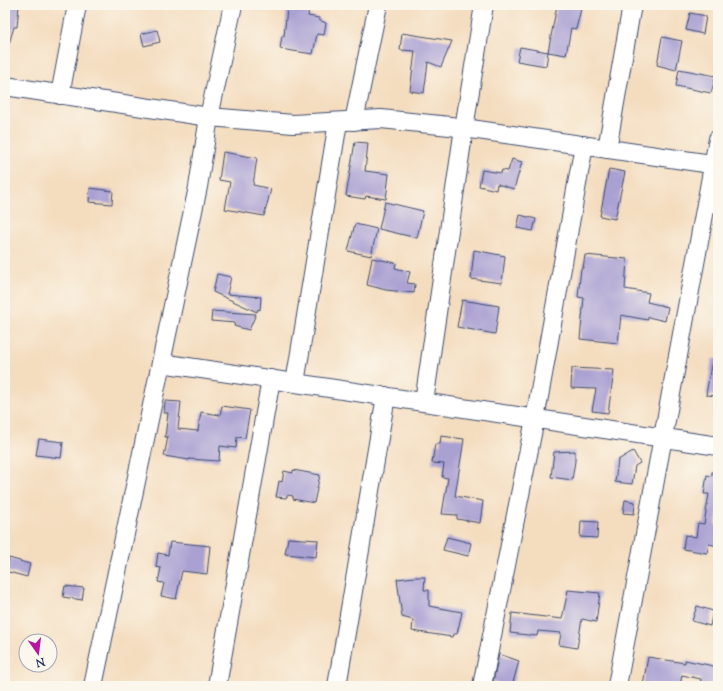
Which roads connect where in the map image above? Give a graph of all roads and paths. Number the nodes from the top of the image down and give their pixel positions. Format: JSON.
{"nodes":[{"id":1,"x":78,"y":5,"type":"edge"},
{"id":2,"x":233,"y":5,"type":"edge"},
{"id":3,"x":378,"y":5,"type":"edge"},
{"id":4,"x":484,"y":5,"type":"edge"},
{"id":5,"x":632,"y":5,"type":"edge"},
{"id":6,"x":5,"y":86,"type":"edge"},
{"id":7,"x":60,"y":95,"type":"junction"},
{"id":8,"x":209,"y":117,"type":"junction"},
{"id":9,"x":346,"y":121,"type":"junction"},
{"id":10,"x":464,"y":128,"type":"junction"},
{"id":11,"x":718,"y":139,"type":"edge"},
{"id":12,"x":584,"y":146,"type":"junction"},
{"id":13,"x":607,"y":149,"type":"junction"},
{"id":14,"x":716,"y":164,"type":"edge"},
{"id":15,"x":161,"y":363,"type":"junction"},
{"id":16,"x":271,"y":379,"type":"junction"},
{"id":17,"x":295,"y":383,"type":"junction"},
{"id":18,"x":386,"y":396,"type":"junction"},
{"id":19,"x":424,"y":402,"type":"junction"},
{"id":20,"x":535,"y":419,"type":"junction"},
{"id":21,"x":663,"y":438,"type":"junction"},
{"id":22,"x":718,"y":446,"type":"edge"},
{"id":23,"x":93,"y":686,"type":"edge"},
{"id":24,"x":217,"y":686,"type":"edge"},
{"id":25,"x":337,"y":686,"type":"edge"},
{"id":26,"x":482,"y":686,"type":"edge"},
{"id":27,"x":617,"y":686,"type":"edge"}],
"edges":[{"from":1,"to":7,"type":"street"},
{"from":2,"to":8,"type":"street"},
{"from":3,"to":9,"type":"street"},
{"from":4,"to":10,"type":"street"},
{"from":5,"to":13,"type":"street"},
{"from":6,"to":7,"type":"street"},
{"from":7,"to":8,"type":"street"},
{"from":8,"to":9,"type":"street"},
{"from":8,"to":15,"type":"street"},
{"from":9,"to":10,"type":"street"},
{"from":9,"to":17,"type":"street"},
{"from":10,"to":12,"type":"street"},
{"from":10,"to":19,"type":"street"},
{"from":11,"to":14,"type":"street"},
{"from":12,"to":13,"type":"street"},
{"from":12,"to":20,"type":"street"},
{"from":13,"to":14,"type":"street"},
{"from":14,"to":21,"type":"street"},
{"from":15,"to":16,"type":"street"},
{"from":15,"to":23,"type":"street"},
{"from":16,"to":17,"type":"street"},
{"from":16,"to":24,"type":"street"},
{"from":17,"to":18,"type":"street"},
{"from":18,"to":19,"type":"street"},
{"from":18,"to":25,"type":"street"},
{"from":19,"to":20,"type":"street"},
{"from":20,"to":21,"type":"street"},
{"from":20,"to":26,"type":"street"},
{"from":21,"to":22,"type":"street"},
{"from":21,"to":27,"type":"street"}]}
